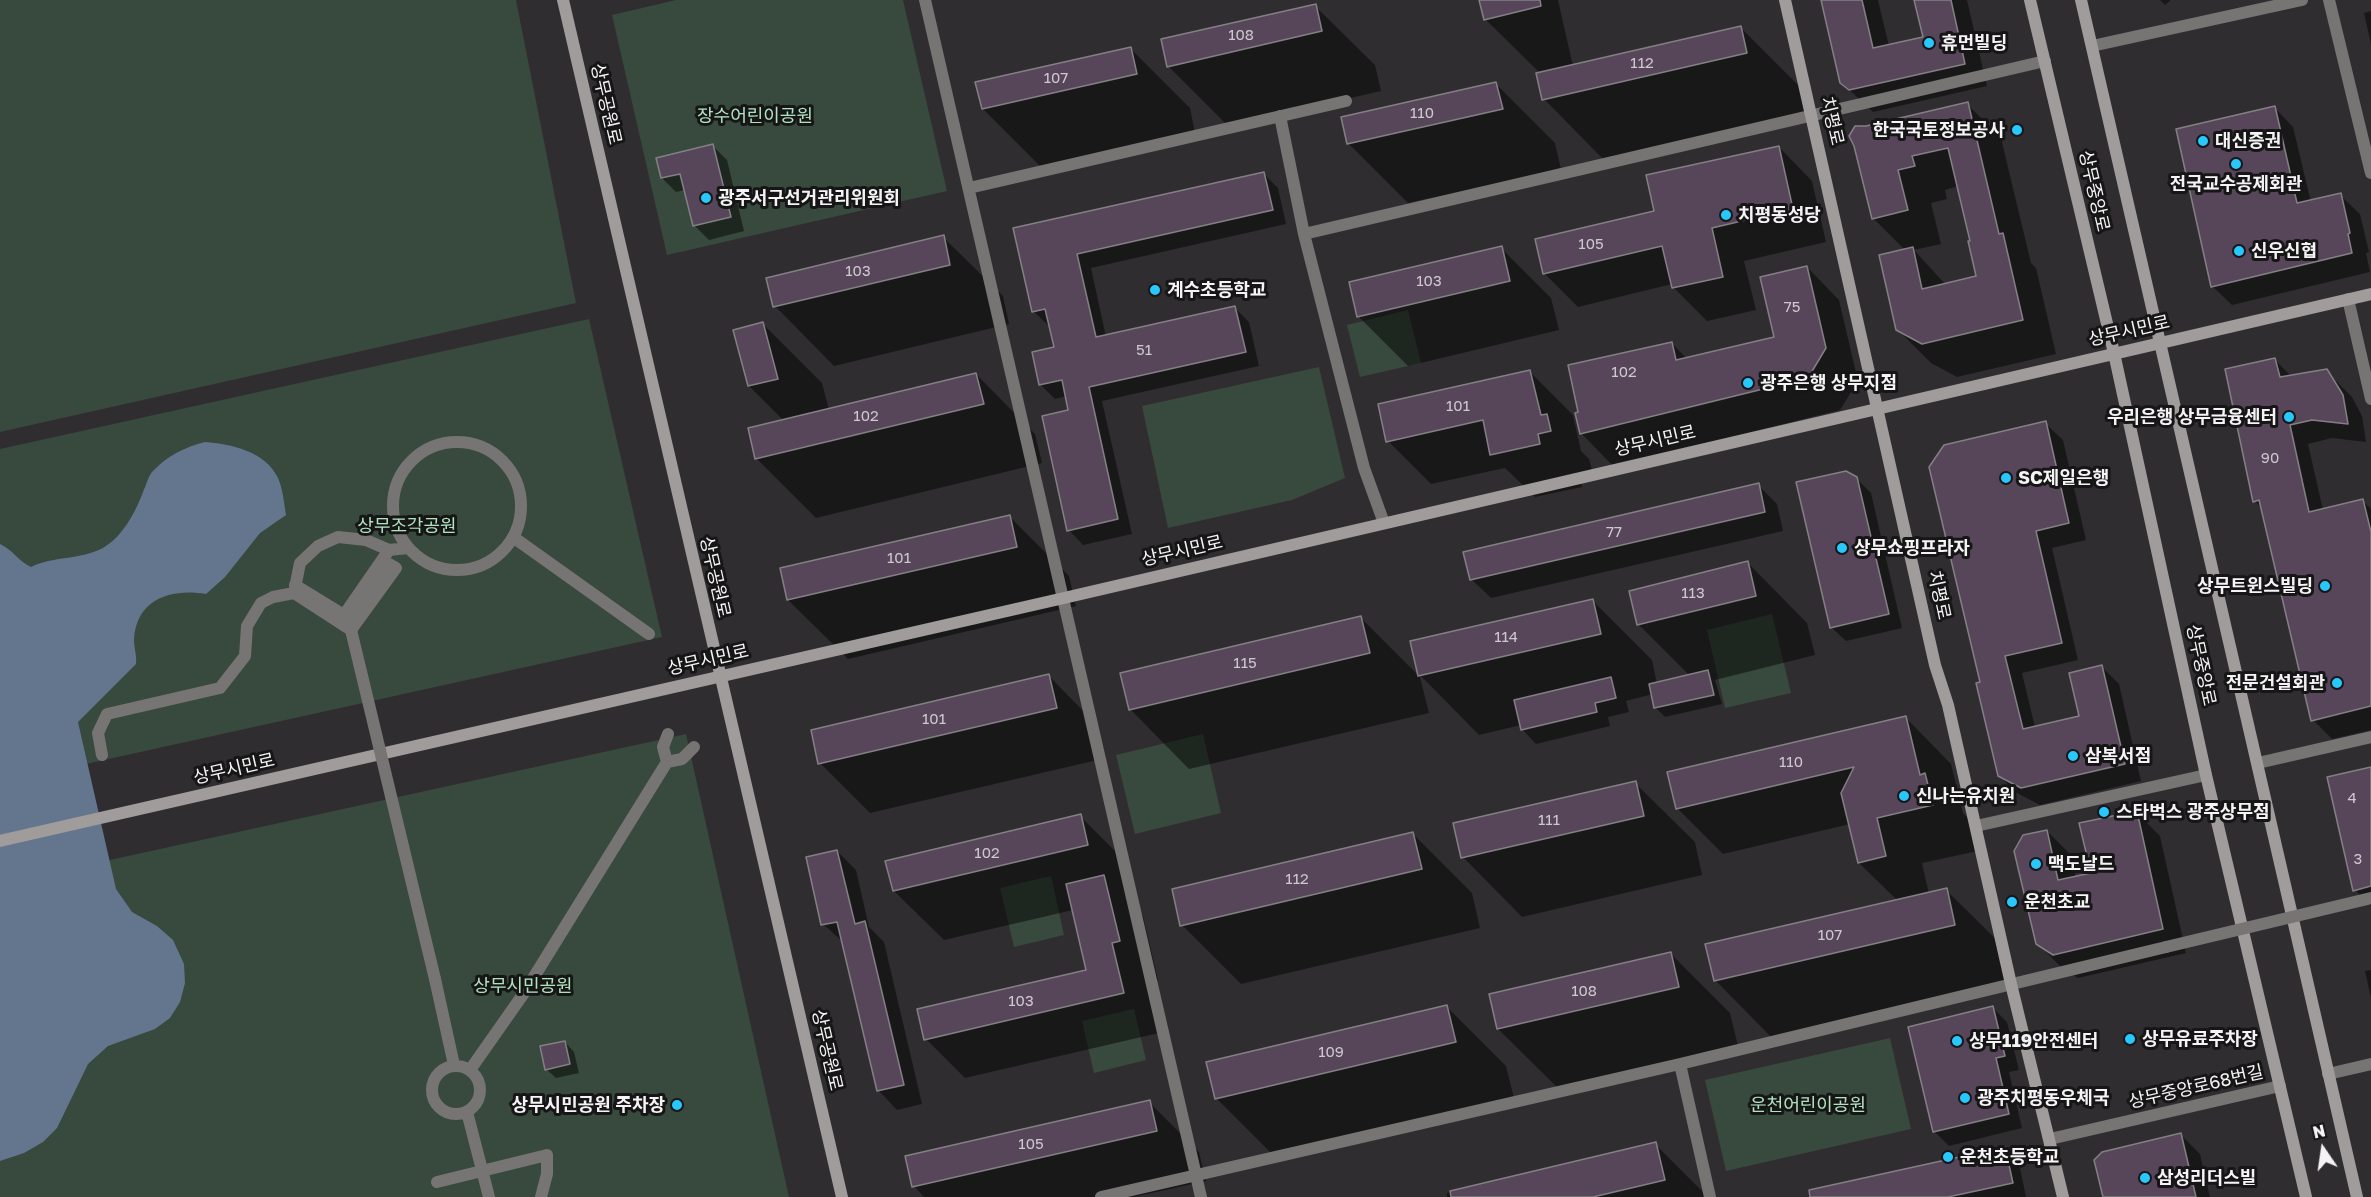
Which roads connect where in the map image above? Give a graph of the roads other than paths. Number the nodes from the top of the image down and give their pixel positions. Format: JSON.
{"nodes":[{"id":1,"x":563,"y":0,"type":"edge"},
{"id":2,"x":926,"y":0,"type":"edge"},
{"id":3,"x":1785,"y":0,"type":"edge"},
{"id":4,"x":2030,"y":0,"type":"edge"},
{"id":5,"x":2081,"y":0,"type":"edge"},
{"id":6,"x":2302,"y":0,"type":"edge"},
{"id":7,"x":2329,"y":0,"type":"edge"},
{"id":8,"x":2092,"y":46,"type":"junction"},
{"id":9,"x":2045,"y":61,"type":"junction"},
{"id":10,"x":1346,"y":101,"type":"dead end"},
{"id":11,"x":1812,"y":115,"type":"junction"},
{"id":12,"x":1280,"y":116,"type":"junction"},
{"id":13,"x":2371,"y":173,"type":"edge"},
{"id":14,"x":969,"y":188,"type":"junction"},
{"id":15,"x":1304,"y":234,"type":"junction"},
{"id":16,"x":2371,"y":294,"type":"edge"},
{"id":17,"x":2348,"y":299,"type":"junction"},
{"id":18,"x":2159,"y":343,"type":"junction"},
{"id":19,"x":2114,"y":353,"type":"junction"},
{"id":20,"x":2371,"y":399,"type":"edge"},
{"id":21,"x":1878,"y":407,"type":"junction"},
{"id":22,"x":1384,"y":523,"type":"junction"},
{"id":23,"x":513,"y":537,"type":"junction"},
{"id":24,"x":408,"y":548,"type":"junction"},
{"id":25,"x":389,"y":550,"type":"junction"},
{"id":26,"x":295,"y":589,"type":"junction"},
{"id":27,"x":1064,"y":598,"type":"junction"},
{"id":28,"x":344,"y":615,"type":"junction"},
{"id":29,"x":351,"y":630,"type":"junction"},
{"id":30,"x":649,"y":634,"type":"dead end"},
{"id":31,"x":719,"y":675,"type":"junction"},
{"id":32,"x":668,"y":734,"type":"dead end"},
{"id":33,"x":2371,"y":737,"type":"edge"},
{"id":34,"x":694,"y":747,"type":"dead end"},
{"id":35,"x":102,"y":756,"type":"dead end"},
{"id":36,"x":667,"y":762,"type":"junction"},
{"id":37,"x":2258,"y":763,"type":"junction"},
{"id":38,"x":2206,"y":775,"type":"junction"},
{"id":39,"x":1976,"y":826,"type":"junction"},
{"id":40,"x":0,"y":841,"type":"edge"},
{"id":41,"x":2371,"y":898,"type":"edge"},
{"id":42,"x":2011,"y":984,"type":"junction"},
{"id":43,"x":1680,"y":1064,"type":"junction"},
{"id":44,"x":2371,"y":1064,"type":"edge"},
{"id":45,"x":454,"y":1065,"type":"junction"},
{"id":46,"x":470,"y":1070,"type":"junction"},
{"id":47,"x":2328,"y":1074,"type":"junction"},
{"id":48,"x":2280,"y":1086,"type":"junction"},
{"id":49,"x":467,"y":1112,"type":"junction"},
{"id":50,"x":2050,"y":1139,"type":"junction"},
{"id":51,"x":482,"y":1170,"type":"junction"},
{"id":52,"x":1195,"y":1175,"type":"junction"},
{"id":53,"x":437,"y":1182,"type":"dead end"},
{"id":54,"x":489,"y":1197,"type":"edge"},
{"id":55,"x":541,"y":1197,"type":"edge"},
{"id":56,"x":842,"y":1197,"type":"edge"},
{"id":57,"x":1101,"y":1197,"type":"edge"},
{"id":58,"x":1201,"y":1197,"type":"edge"},
{"id":59,"x":1710,"y":1197,"type":"edge"},
{"id":60,"x":2063,"y":1197,"type":"edge"},
{"id":61,"x":2306,"y":1197,"type":"edge"},
{"id":62,"x":2357,"y":1197,"type":"edge"}],
"edges":[{"from":1,"to":31,"type":"street","name":"상무공원로"},
{"from":2,"to":14,"type":"street"},
{"from":3,"to":11,"type":"street","name":"치평로"},
{"from":4,"to":9,"type":"street","name":"상무중앙로"},
{"from":5,"to":8,"type":"street","name":"상무중앙로"},
{"from":6,"to":8,"type":"street"},
{"from":7,"to":13,"type":"street"},
{"from":8,"to":18,"type":"street","name":"상무중앙로"},
{"from":9,"to":11,"type":"street"},
{"from":9,"to":19,"type":"street","name":"상무중앙로"},
{"from":10,"to":12,"type":"street"},
{"from":11,"to":15,"type":"street"},
{"from":11,"to":21,"type":"street","name":"치평로"},
{"from":12,"to":14,"type":"street"},
{"from":12,"to":15,"type":"street"},
{"from":14,"to":27,"type":"street"},
{"from":15,"to":22,"type":"street"},
{"from":16,"to":17,"type":"street","name":"상무시민로"},
{"from":17,"to":18,"type":"street","name":"상무시민로"},
{"from":17,"to":20,"type":"street"},
{"from":18,"to":19,"type":"street","name":"상무시민로"},
{"from":18,"to":37,"type":"street","name":"상무중앙로"},
{"from":19,"to":21,"type":"street","name":"상무시민로"},
{"from":19,"to":38,"type":"street","name":"상무중앙로"},
{"from":21,"to":22,"type":"street","name":"상무시민로"},
{"from":21,"to":39,"type":"street","name":"치평로"},
{"from":22,"to":27,"type":"street","name":"상무시민로"},
{"from":23,"to":24,"type":"street"},
{"from":23,"to":24,"type":"street"},
{"from":23,"to":30,"type":"street"},
{"from":24,"to":25,"type":"street"},
{"from":25,"to":26,"type":"street"},
{"from":25,"to":28,"type":"street"},
{"from":26,"to":28,"type":"street"},
{"from":26,"to":29,"type":"street","bridge":true},
{"from":26,"to":35,"type":"street"},
{"from":27,"to":31,"type":"street","name":"상무시민로"},
{"from":27,"to":52,"type":"street"},
{"from":28,"to":29,"type":"street"},
{"from":29,"to":45,"type":"street","bridge":true},
{"from":31,"to":40,"type":"street","name":"상무시민로"},
{"from":31,"to":56,"type":"street","name":"상무공원로"},
{"from":32,"to":36,"type":"street"},
{"from":33,"to":37,"type":"street"},
{"from":34,"to":36,"type":"street"},
{"from":36,"to":46,"type":"street"},
{"from":37,"to":47,"type":"street","name":"상무중앙로"},
{"from":38,"to":39,"type":"street"},
{"from":38,"to":48,"type":"street","name":"상무중앙로"},
{"from":39,"to":42,"type":"street","name":"치평로"},
{"from":41,"to":42,"type":"street","bridge":true},
{"from":42,"to":43,"type":"street"},
{"from":42,"to":50,"type":"street","name":"치평로"},
{"from":43,"to":52,"type":"street"},
{"from":43,"to":59,"type":"street"},
{"from":44,"to":47,"type":"street"},
{"from":45,"to":46,"type":"street"},
{"from":45,"to":49,"type":"street"},
{"from":46,"to":49,"type":"street"},
{"from":47,"to":62,"type":"street","name":"상무중앙로"},
{"from":48,"to":50,"type":"street","name":"상무중앙로68번길"},
{"from":48,"to":61,"type":"street","name":"상무중앙로"},
{"from":49,"to":51,"type":"street"},
{"from":50,"to":60,"type":"street","name":"치평로"},
{"from":51,"to":53,"type":"street"},
{"from":51,"to":54,"type":"street"},
{"from":51,"to":55,"type":"street"},
{"from":52,"to":57,"type":"street"},
{"from":52,"to":58,"type":"street"}]}
